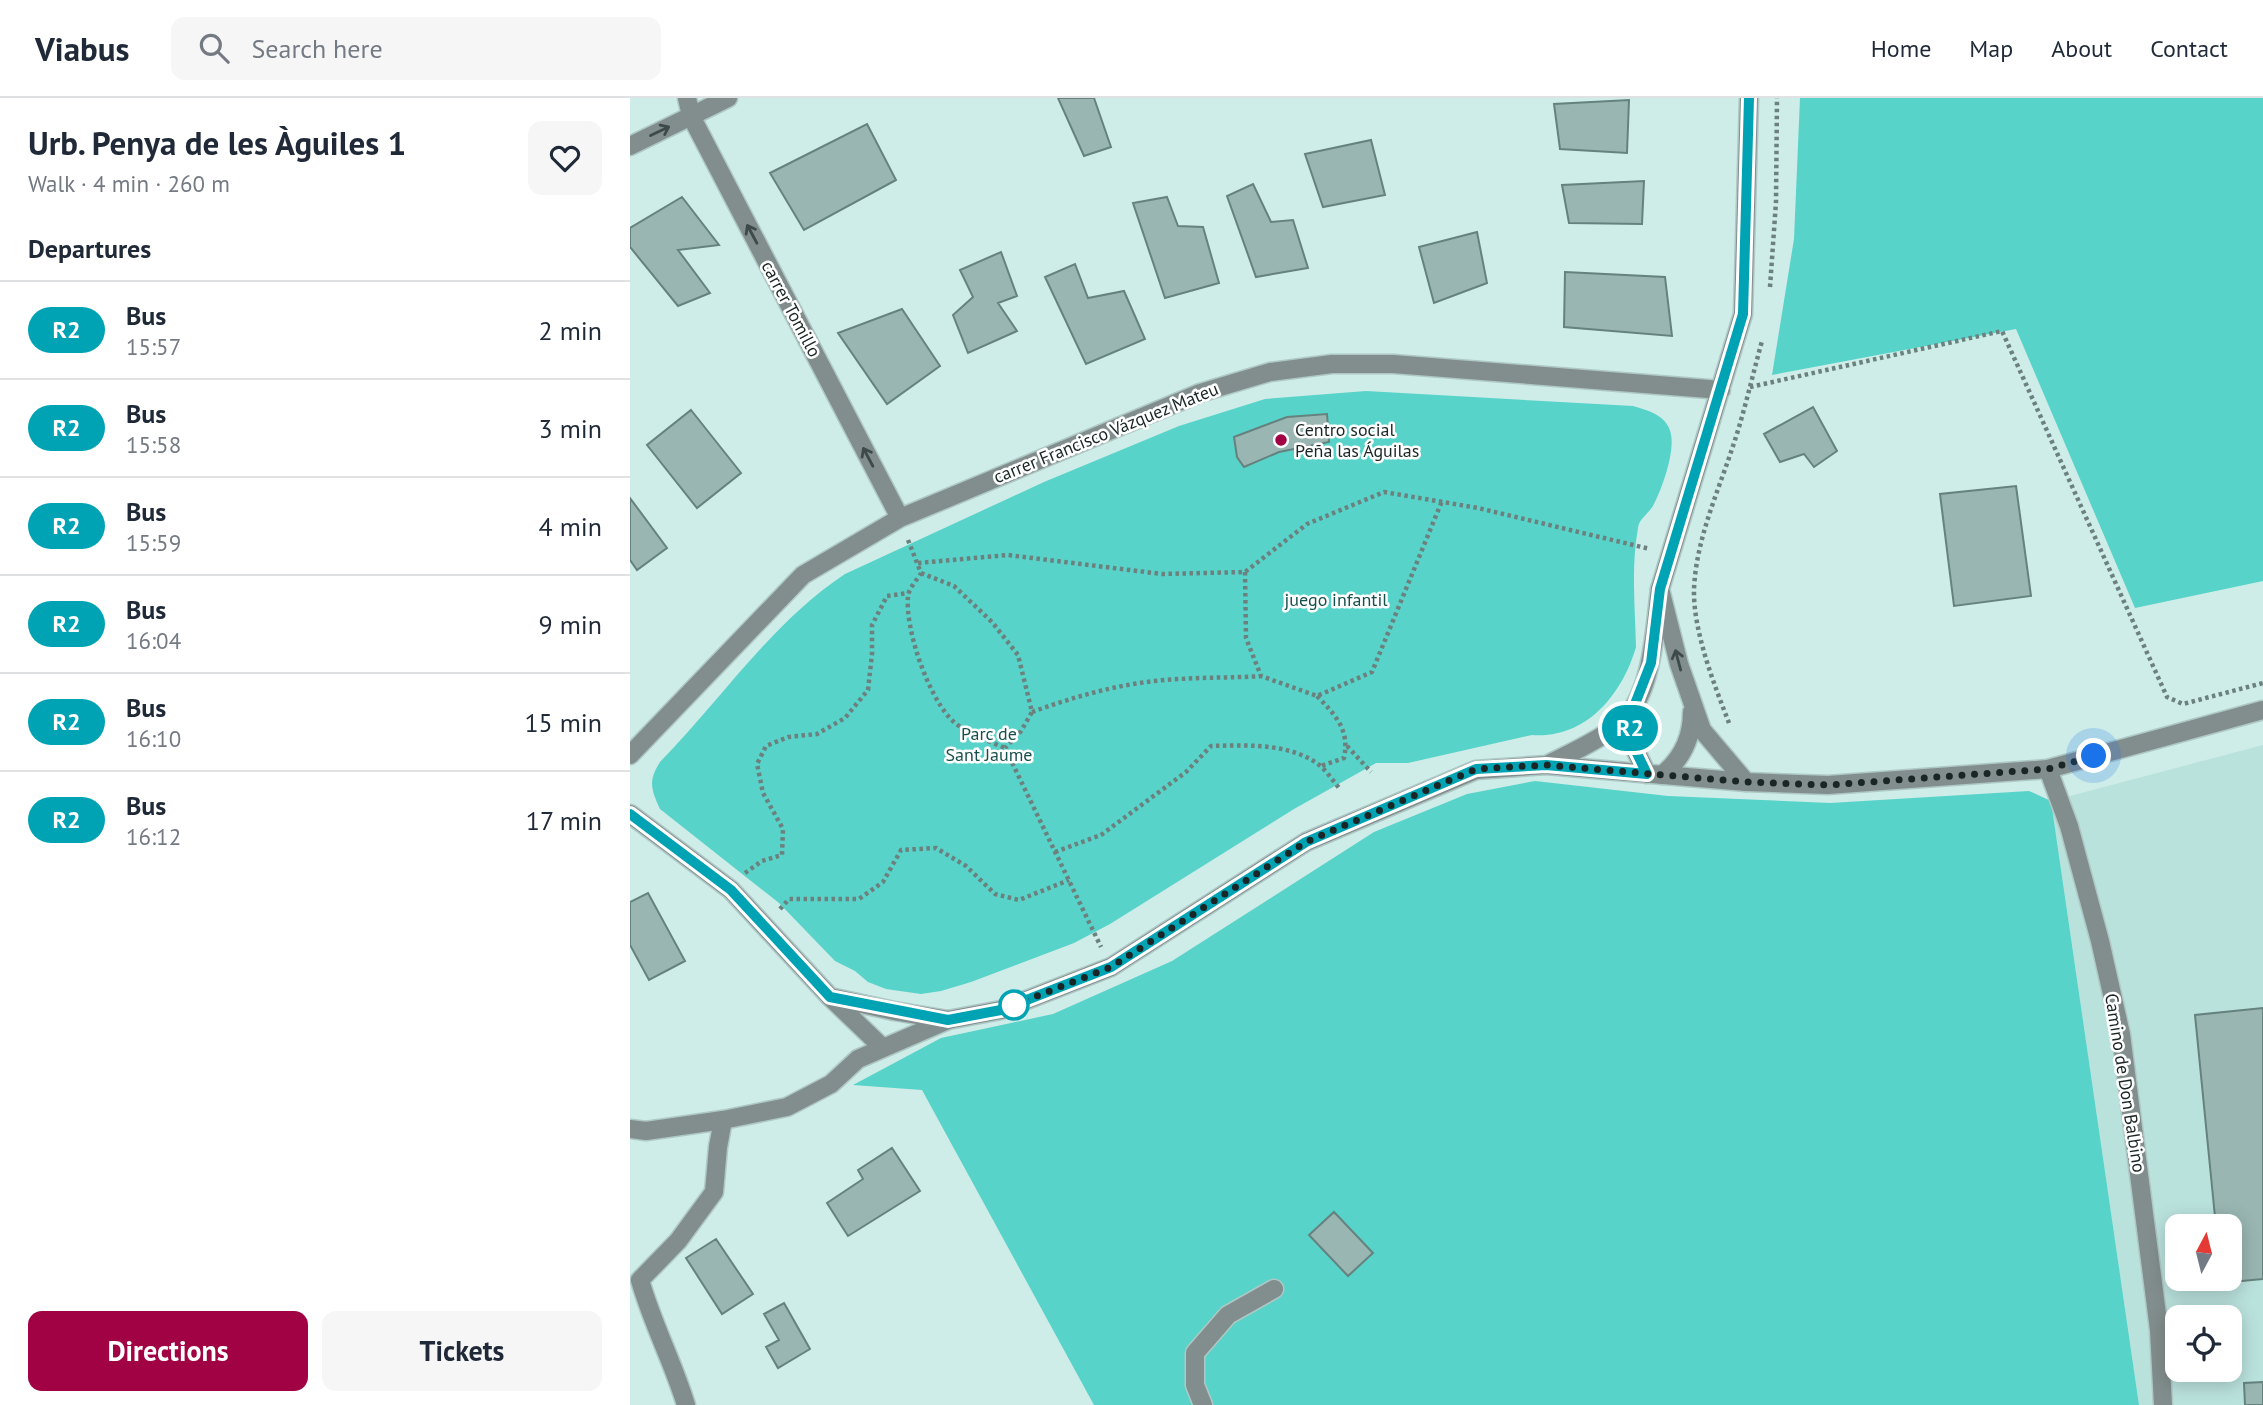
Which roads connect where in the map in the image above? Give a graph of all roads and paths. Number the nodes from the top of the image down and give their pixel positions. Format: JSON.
{"nodes":[{"id":1,"x":728,"y":98,"type":"edge"},
{"id":2,"x":1749,"y":98,"type":"edge"},
{"id":3,"x":1777,"y":98,"type":"edge"},
{"id":4,"x":689,"y":107,"type":"edge"},
{"id":5,"x":630,"y":146,"type":"edge"},
{"id":6,"x":1769,"y":295,"type":"dead end"},
{"id":7,"x":1764,"y":335,"type":"dead end"},
{"id":8,"x":1750,"y":387,"type":"junction"},
{"id":9,"x":1720,"y":390,"type":"junction"},
{"id":10,"x":1442,"y":502,"type":"junction"},
{"id":11,"x":900,"y":518,"type":"junction"},
{"id":12,"x":1671,"y":553,"type":"junction"},
{"id":13,"x":918,"y":563,"type":"junction"},
{"id":14,"x":1245,"y":572,"type":"junction"},
{"id":15,"x":921,"y":573,"type":"junction"},
{"id":16,"x":1660,"y":589,"type":"junction"},
{"id":17,"x":908,"y":593,"type":"junction"},
{"id":18,"x":1261,"y":676,"type":"junction"},
{"id":19,"x":2263,"y":683,"type":"edge"},
{"id":20,"x":1317,"y":696,"type":"junction"},
{"id":21,"x":1692,"y":704,"type":"junction"},
{"id":22,"x":2263,"y":710,"type":"edge"},
{"id":23,"x":1032,"y":712,"type":"junction"},
{"id":24,"x":1628,"y":715,"type":"junction"},
{"id":25,"x":1730,"y":726,"type":"dead end"},
{"id":26,"x":1347,"y":745,"type":"junction"},
{"id":27,"x":1005,"y":748,"type":"junction"},
{"id":28,"x":630,"y":755,"type":"edge"},
{"id":29,"x":1546,"y":765,"type":"junction"},
{"id":30,"x":1321,"y":766,"type":"junction"},
{"id":31,"x":2048,"y":769,"type":"junction"},
{"id":32,"x":1371,"y":772,"type":"dead end"},
{"id":33,"x":1654,"y":775,"type":"junction"},
{"id":34,"x":1746,"y":782,"type":"junction"},
{"id":35,"x":1340,"y":789,"type":"dead end"},
{"id":36,"x":630,"y":814,"type":"edge"},
{"id":37,"x":1055,"y":852,"type":"junction"},
{"id":38,"x":1069,"y":880,"type":"junction"},
{"id":39,"x":731,"y":890,"type":"junction"},
{"id":40,"x":780,"y":909,"type":"dead end"},
{"id":41,"x":1111,"y":967,"type":"junction"},
{"id":42,"x":830,"y":997,"type":"junction"},
{"id":43,"x":948,"y":1020,"type":"junction"},
{"id":44,"x":883,"y":1048,"type":"junction"},
{"id":45,"x":723,"y":1120,"type":"junction"},
{"id":46,"x":630,"y":1129,"type":"edge"},
{"id":47,"x":1274,"y":1289,"type":"dead end"},
{"id":48,"x":686,"y":1405,"type":"edge"},
{"id":49,"x":1203,"y":1405,"type":"edge"},
{"id":50,"x":2163,"y":1405,"type":"edge"}],
"edges":[{"from":1,"to":4,"type":"street"},
{"from":2,"to":9,"type":"street"},
{"from":3,"to":6,"type":"path"},
{"from":5,"to":4,"type":"street","one_way":true},
{"from":11,"to":4,"type":"street","name":"carrer Tomillo","one_way":true},
{"from":7,"to":8,"type":"path"},
{"from":8,"to":19,"type":"path"},
{"from":8,"to":25,"type":"path"},
{"from":9,"to":11,"type":"street","name":"carrer Francisco Vázquez Mateu"},
{"from":9,"to":12,"type":"street"},
{"from":10,"to":12,"type":"path"},
{"from":10,"to":14,"type":"path"},
{"from":10,"to":20,"type":"path"},
{"from":11,"to":13,"type":"path"},
{"from":11,"to":28,"type":"street","name":"carrer Francisco Vázquez Mateu"},
{"from":12,"to":16,"type":"street"},
{"from":13,"to":14,"type":"path"},
{"from":13,"to":15,"type":"path"},
{"from":14,"to":18,"type":"path"},
{"from":15,"to":17,"type":"path"},
{"from":15,"to":23,"type":"path"},
{"from":21,"to":16,"type":"street","one_way":true},
{"from":16,"to":24,"type":"street"},
{"from":17,"to":27,"type":"path"},
{"from":17,"to":39,"type":"path"},
{"from":18,"to":20,"type":"path"},
{"from":18,"to":23,"type":"path"},
{"from":20,"to":26,"type":"path"},
{"from":21,"to":33,"type":"street"},
{"from":21,"to":34,"type":"street"},
{"from":22,"to":31,"type":"street"},
{"from":23,"to":27,"type":"path"},
{"from":24,"to":29,"type":"street"},
{"from":24,"to":33,"type":"street"},
{"from":26,"to":30,"type":"path"},
{"from":26,"to":32,"type":"path"},
{"from":27,"to":37,"type":"path"},
{"from":29,"to":33,"type":"street"},
{"from":29,"to":41,"type":"street"},
{"from":30,"to":35,"type":"path"},
{"from":30,"to":37,"type":"path"},
{"from":31,"to":34,"type":"street"},
{"from":31,"to":50,"type":"street","name":"Camino de Don Balbino"},
{"from":33,"to":34,"type":"street"},
{"from":36,"to":39,"type":"street"},
{"from":37,"to":38,"type":"path"},
{"from":38,"to":40,"type":"path"},
{"from":38,"to":41,"type":"path"},
{"from":39,"to":42,"type":"street"},
{"from":41,"to":43,"type":"street"},
{"from":42,"to":43,"type":"street"},
{"from":42,"to":44,"type":"street"},
{"from":43,"to":44,"type":"street"},
{"from":44,"to":45,"type":"street"},
{"from":45,"to":46,"type":"street"},
{"from":45,"to":48,"type":"street"},
{"from":47,"to":49,"type":"street"}]}
